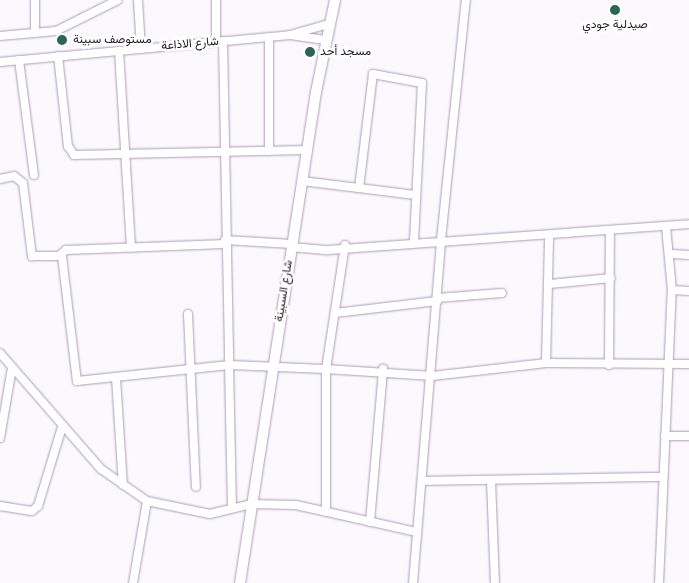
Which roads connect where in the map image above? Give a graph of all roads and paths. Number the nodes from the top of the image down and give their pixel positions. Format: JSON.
{"nodes":[{"id":1,"x":35,"y":0,"type":"edge"},
{"id":2,"x":118,"y":0,"type":"edge"},
{"id":3,"x":138,"y":0,"type":"edge"},
{"id":4,"x":216,"y":0,"type":"edge"},
{"id":5,"x":335,"y":0,"type":"edge"},
{"id":6,"x":466,"y":0,"type":"edge"},
{"id":7,"x":328,"y":24,"type":"junction"},
{"id":8,"x":35,"y":33,"type":"junction"},
{"id":9,"x":290,"y":35,"type":"junction"},
{"id":10,"x":0,"y":36,"type":"edge"},
{"id":11,"x":269,"y":37,"type":"junction"},
{"id":12,"x":324,"y":40,"type":"junction"},
{"id":13,"x":219,"y":41,"type":"junction"},
{"id":14,"x":141,"y":49,"type":"junction"},
{"id":15,"x":118,"y":51,"type":"junction"},
{"id":16,"x":58,"y":56,"type":"junction"},
{"id":17,"x":19,"y":60,"type":"junction"},
{"id":18,"x":0,"y":62,"type":"edge"},
{"id":19,"x":307,"y":150,"type":"junction"},
{"id":20,"x":269,"y":151,"type":"junction"},
{"id":21,"x":125,"y":152,"type":"junction"},
{"id":22,"x":222,"y":152,"type":"junction"},
{"id":23,"x":34,"y":175,"type":"dead end"},
{"id":24,"x":0,"y":179,"type":"edge"},
{"id":25,"x":302,"y":181,"type":"junction"},
{"id":26,"x":360,"y":188,"type":"junction"},
{"id":27,"x":415,"y":194,"type":"junction"},
{"id":28,"x":689,"y":224,"type":"edge"},
{"id":29,"x":666,"y":226,"type":"junction"},
{"id":30,"x":610,"y":230,"type":"junction"},
{"id":31,"x":550,"y":236,"type":"junction"},
{"id":32,"x":441,"y":240,"type":"junction"},
{"id":33,"x":414,"y":241,"type":"junction"},
{"id":34,"x":225,"y":242,"type":"junction"},
{"id":35,"x":292,"y":245,"type":"junction"},
{"id":36,"x":345,"y":245,"type":"junction"},
{"id":37,"x":131,"y":248,"type":"junction"},
{"id":38,"x":672,"y":254,"type":"junction"},
{"id":39,"x":60,"y":255,"type":"junction"},
{"id":40,"x":689,"y":255,"type":"edge"},
{"id":41,"x":611,"y":278,"type":"junction"},
{"id":42,"x":550,"y":284,"type":"junction"},
{"id":43,"x":672,"y":290,"type":"junction"},
{"id":44,"x":689,"y":291,"type":"edge"},
{"id":45,"x":502,"y":293,"type":"dead end"},
{"id":46,"x":437,"y":299,"type":"junction"},
{"id":47,"x":335,"y":312,"type":"junction"},
{"id":48,"x":188,"y":314,"type":"dead end"},
{"id":49,"x":0,"y":353,"type":"edge"},
{"id":50,"x":667,"y":362,"type":"junction"},
{"id":51,"x":546,"y":363,"type":"junction"},
{"id":52,"x":273,"y":364,"type":"junction"},
{"id":53,"x":689,"y":364,"type":"edge"},
{"id":54,"x":229,"y":365,"type":"junction"},
{"id":55,"x":608,"y":365,"type":"junction"},
{"id":56,"x":12,"y":368,"type":"junction"},
{"id":57,"x":326,"y":369,"type":"junction"},
{"id":58,"x":382,"y":369,"type":"junction"},
{"id":59,"x":189,"y":370,"type":"junction"},
{"id":60,"x":432,"y":376,"type":"junction"},
{"id":61,"x":116,"y":378,"type":"junction"},
{"id":62,"x":62,"y":427,"type":"junction"},
{"id":63,"x":665,"y":436,"type":"junction"},
{"id":64,"x":689,"y":436,"type":"edge"},
{"id":65,"x":0,"y":438,"type":"edge"},
{"id":66,"x":662,"y":477,"type":"junction"},
{"id":67,"x":491,"y":480,"type":"junction"},
{"id":68,"x":422,"y":481,"type":"junction"},
{"id":69,"x":123,"y":484,"type":"junction"},
{"id":70,"x":196,"y":487,"type":"dead end"},
{"id":71,"x":147,"y":501,"type":"junction"},
{"id":72,"x":251,"y":504,"type":"junction"},
{"id":73,"x":0,"y":506,"type":"edge"},
{"id":74,"x":232,"y":508,"type":"junction"},
{"id":75,"x":326,"y":512,"type":"junction"},
{"id":76,"x":370,"y":522,"type":"junction"},
{"id":77,"x":417,"y":532,"type":"junction"},
{"id":78,"x":133,"y":583,"type":"edge"},
{"id":79,"x":238,"y":583,"type":"edge"},
{"id":80,"x":414,"y":583,"type":"edge"},
{"id":81,"x":495,"y":583,"type":"edge"},
{"id":82,"x":659,"y":583,"type":"edge"}],
"edges":[{"from":1,"to":8,"type":"street"},
{"from":2,"to":8,"type":"street"},
{"from":3,"to":14,"type":"street"},
{"from":4,"to":13,"type":"street"},
{"from":5,"to":7,"type":"main road","name":"شارع السبينة"},
{"from":6,"to":32,"type":"street"},
{"from":7,"to":9,"type":"street","name":"شارع الاذاعة"},
{"from":7,"to":12,"type":"main road","name":"شارع السبينة"},
{"from":8,"to":10,"type":"street"},
{"from":9,"to":11,"type":"street","name":"شارع الاذاعة"},
{"from":9,"to":12,"type":"street","name":"شارع الاذاعة"},
{"from":11,"to":13,"type":"street","name":"شارع الاذاعة"},
{"from":11,"to":20,"type":"street"},
{"from":12,"to":19,"type":"main road","name":"شارع السبينة"},
{"from":13,"to":14,"type":"street","name":"شارع الاذاعة"},
{"from":13,"to":22,"type":"street"},
{"from":14,"to":15,"type":"street","name":"شارع الاذاعة"},
{"from":15,"to":16,"type":"street","name":"شارع الاذاعة"},
{"from":15,"to":21,"type":"street"},
{"from":16,"to":17,"type":"street","name":"شارع الاذاعة"},
{"from":16,"to":21,"type":"street"},
{"from":17,"to":18,"type":"street","name":"شارع الاذاعة"},
{"from":17,"to":23,"type":"street"},
{"from":19,"to":20,"type":"street"},
{"from":19,"to":25,"type":"main road","name":"شارع السبينة"},
{"from":20,"to":22,"type":"street"},
{"from":21,"to":22,"type":"street"},
{"from":21,"to":37,"type":"street"},
{"from":22,"to":34,"type":"street"},
{"from":24,"to":39,"type":"street"},
{"from":25,"to":26,"type":"street"},
{"from":25,"to":35,"type":"main road","name":"شارع السبينة"},
{"from":26,"to":27,"type":"street"},
{"from":26,"to":27,"type":"street"},
{"from":27,"to":33,"type":"street"},
{"from":28,"to":29,"type":"street"},
{"from":29,"to":30,"type":"street"},
{"from":29,"to":38,"type":"street"},
{"from":30,"to":31,"type":"street"},
{"from":30,"to":41,"type":"street"},
{"from":31,"to":32,"type":"street"},
{"from":31,"to":42,"type":"street"},
{"from":32,"to":33,"type":"street"},
{"from":32,"to":46,"type":"street"},
{"from":33,"to":36,"type":"street"},
{"from":34,"to":35,"type":"street"},
{"from":34,"to":37,"type":"street"},
{"from":34,"to":54,"type":"street"},
{"from":35,"to":36,"type":"street"},
{"from":35,"to":52,"type":"main road","name":"شارع السبينة"},
{"from":36,"to":47,"type":"street"},
{"from":37,"to":39,"type":"street"},
{"from":38,"to":40,"type":"street"},
{"from":38,"to":43,"type":"street"},
{"from":39,"to":61,"type":"street"},
{"from":41,"to":42,"type":"street"},
{"from":41,"to":55,"type":"street"},
{"from":42,"to":51,"type":"street"},
{"from":43,"to":44,"type":"street"},
{"from":43,"to":50,"type":"street"},
{"from":45,"to":46,"type":"street"},
{"from":46,"to":47,"type":"street"},
{"from":46,"to":60,"type":"street"},
{"from":47,"to":57,"type":"street"},
{"from":48,"to":59,"type":"street"},
{"from":49,"to":56,"type":"street"},
{"from":50,"to":53,"type":"street"},
{"from":50,"to":55,"type":"street"},
{"from":50,"to":63,"type":"street"},
{"from":51,"to":55,"type":"street"},
{"from":51,"to":60,"type":"street"},
{"from":52,"to":54,"type":"street"},
{"from":52,"to":57,"type":"street"},
{"from":52,"to":72,"type":"main road","name":"شارع السبينة"},
{"from":54,"to":59,"type":"street"},
{"from":54,"to":74,"type":"street"},
{"from":56,"to":62,"type":"street"},
{"from":56,"to":65,"type":"street"},
{"from":57,"to":58,"type":"street"},
{"from":57,"to":75,"type":"street"},
{"from":58,"to":60,"type":"street"},
{"from":58,"to":76,"type":"street"},
{"from":59,"to":61,"type":"street"},
{"from":59,"to":70,"type":"street"},
{"from":60,"to":68,"type":"street"},
{"from":61,"to":69,"type":"street"},
{"from":62,"to":69,"type":"street"},
{"from":62,"to":73,"type":"street"},
{"from":63,"to":64,"type":"street"},
{"from":63,"to":66,"type":"street"},
{"from":66,"to":67,"type":"street"},
{"from":66,"to":82,"type":"street"},
{"from":67,"to":68,"type":"street"},
{"from":67,"to":81,"type":"street"},
{"from":68,"to":77,"type":"street"},
{"from":69,"to":71,"type":"street"},
{"from":71,"to":74,"type":"street"},
{"from":71,"to":78,"type":"street"},
{"from":72,"to":74,"type":"street"},
{"from":72,"to":75,"type":"street"},
{"from":72,"to":79,"type":"main road","name":"شارع السبينة"},
{"from":75,"to":76,"type":"street"},
{"from":76,"to":77,"type":"street"},
{"from":77,"to":80,"type":"street"}]}
